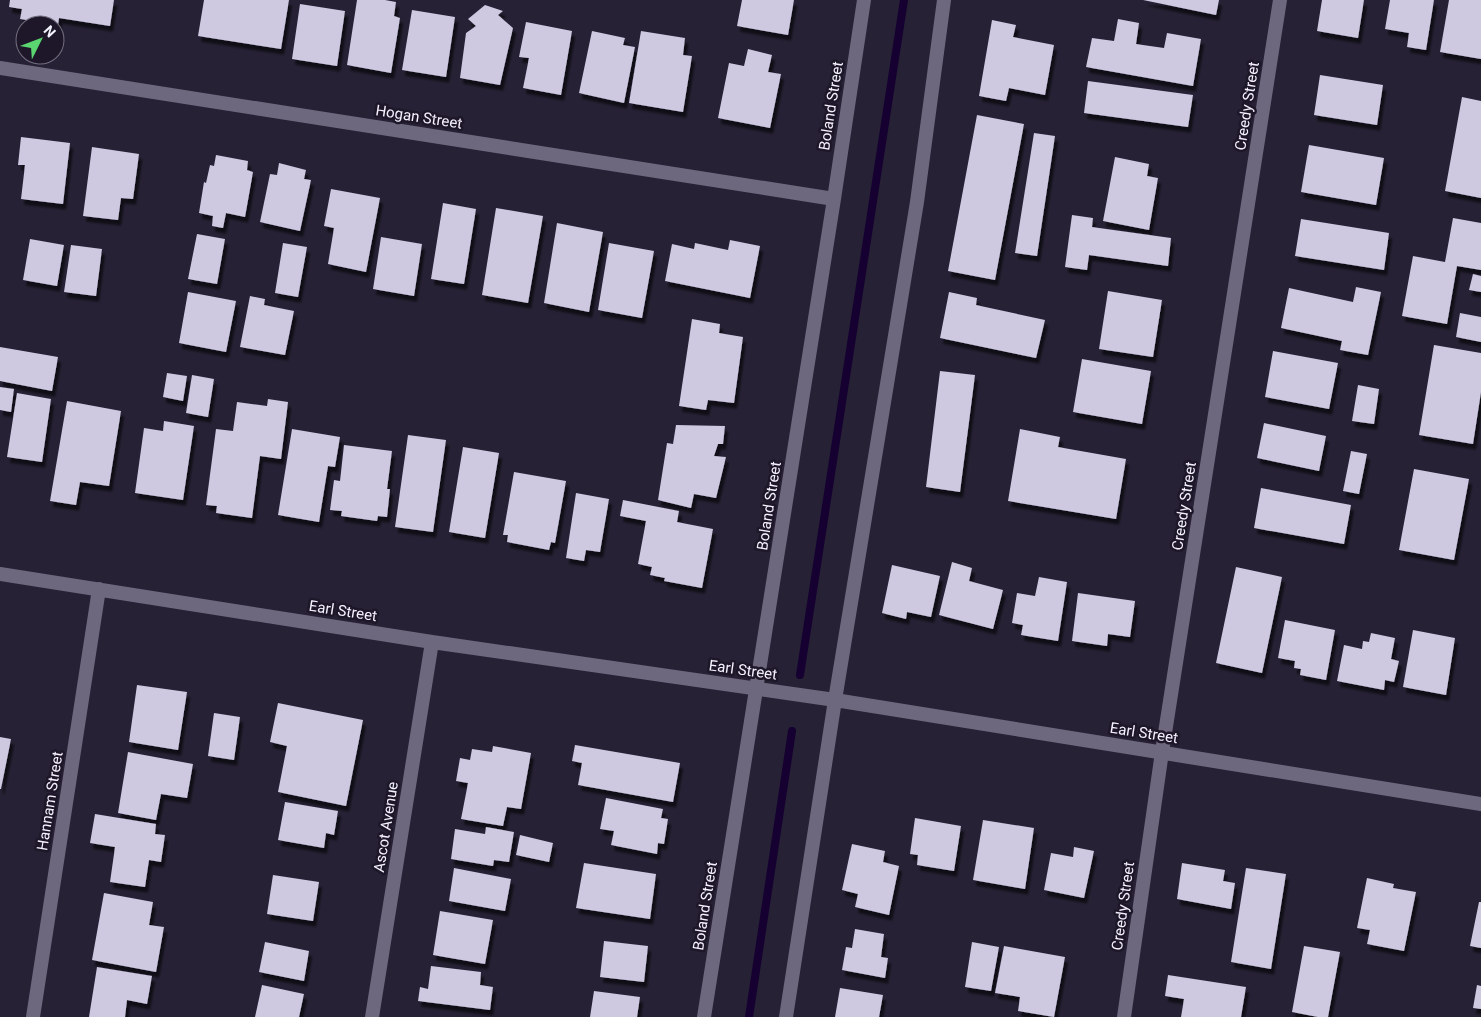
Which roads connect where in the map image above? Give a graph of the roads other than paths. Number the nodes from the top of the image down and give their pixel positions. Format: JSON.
{"nodes":[{"id":1,"x":864,"y":0,"type":"edge"},
{"id":2,"x":944,"y":0,"type":"edge"},
{"id":3,"x":1280,"y":0,"type":"edge"},
{"id":4,"x":0,"y":68,"type":"edge"},
{"id":5,"x":834,"y":198,"type":"junction"},
{"id":6,"x":0,"y":574,"type":"edge"},
{"id":7,"x":99,"y":589,"type":"junction"},
{"id":8,"x":432,"y":642,"type":"junction"},
{"id":9,"x":756,"y":688,"type":"junction"},
{"id":10,"x":835,"y":700,"type":"junction"},
{"id":11,"x":1162,"y":752,"type":"junction"},
{"id":12,"x":1481,"y":804,"type":"edge"},
{"id":13,"x":33,"y":1017,"type":"edge"},
{"id":14,"x":372,"y":1017,"type":"edge"},
{"id":15,"x":704,"y":1017,"type":"edge"},
{"id":16,"x":786,"y":1017,"type":"edge"},
{"id":17,"x":1124,"y":1017,"type":"edge"}],
"edges":[{"from":1,"to":5,"type":"street","name":"Boland Street"},
{"from":2,"to":10,"type":"street"},
{"from":3,"to":11,"type":"street","name":"Creedy Street"},
{"from":4,"to":5,"type":"street","name":"Hogan Street"},
{"from":5,"to":9,"type":"street","name":"Boland Street"},
{"from":6,"to":7,"type":"street","name":"Earl Street"},
{"from":7,"to":8,"type":"street","name":"Earl Street"},
{"from":7,"to":13,"type":"street","name":"Hannam Street"},
{"from":8,"to":9,"type":"street","name":"Earl Street"},
{"from":8,"to":14,"type":"street","name":"Ascot Avenue"},
{"from":9,"to":10,"type":"street","name":"Earl Street"},
{"from":9,"to":15,"type":"street","name":"Boland Street"},
{"from":10,"to":11,"type":"street","name":"Earl Street"},
{"from":10,"to":16,"type":"street"},
{"from":11,"to":12,"type":"street","name":"Earl Street"},
{"from":11,"to":17,"type":"street","name":"Creedy Street"}]}
